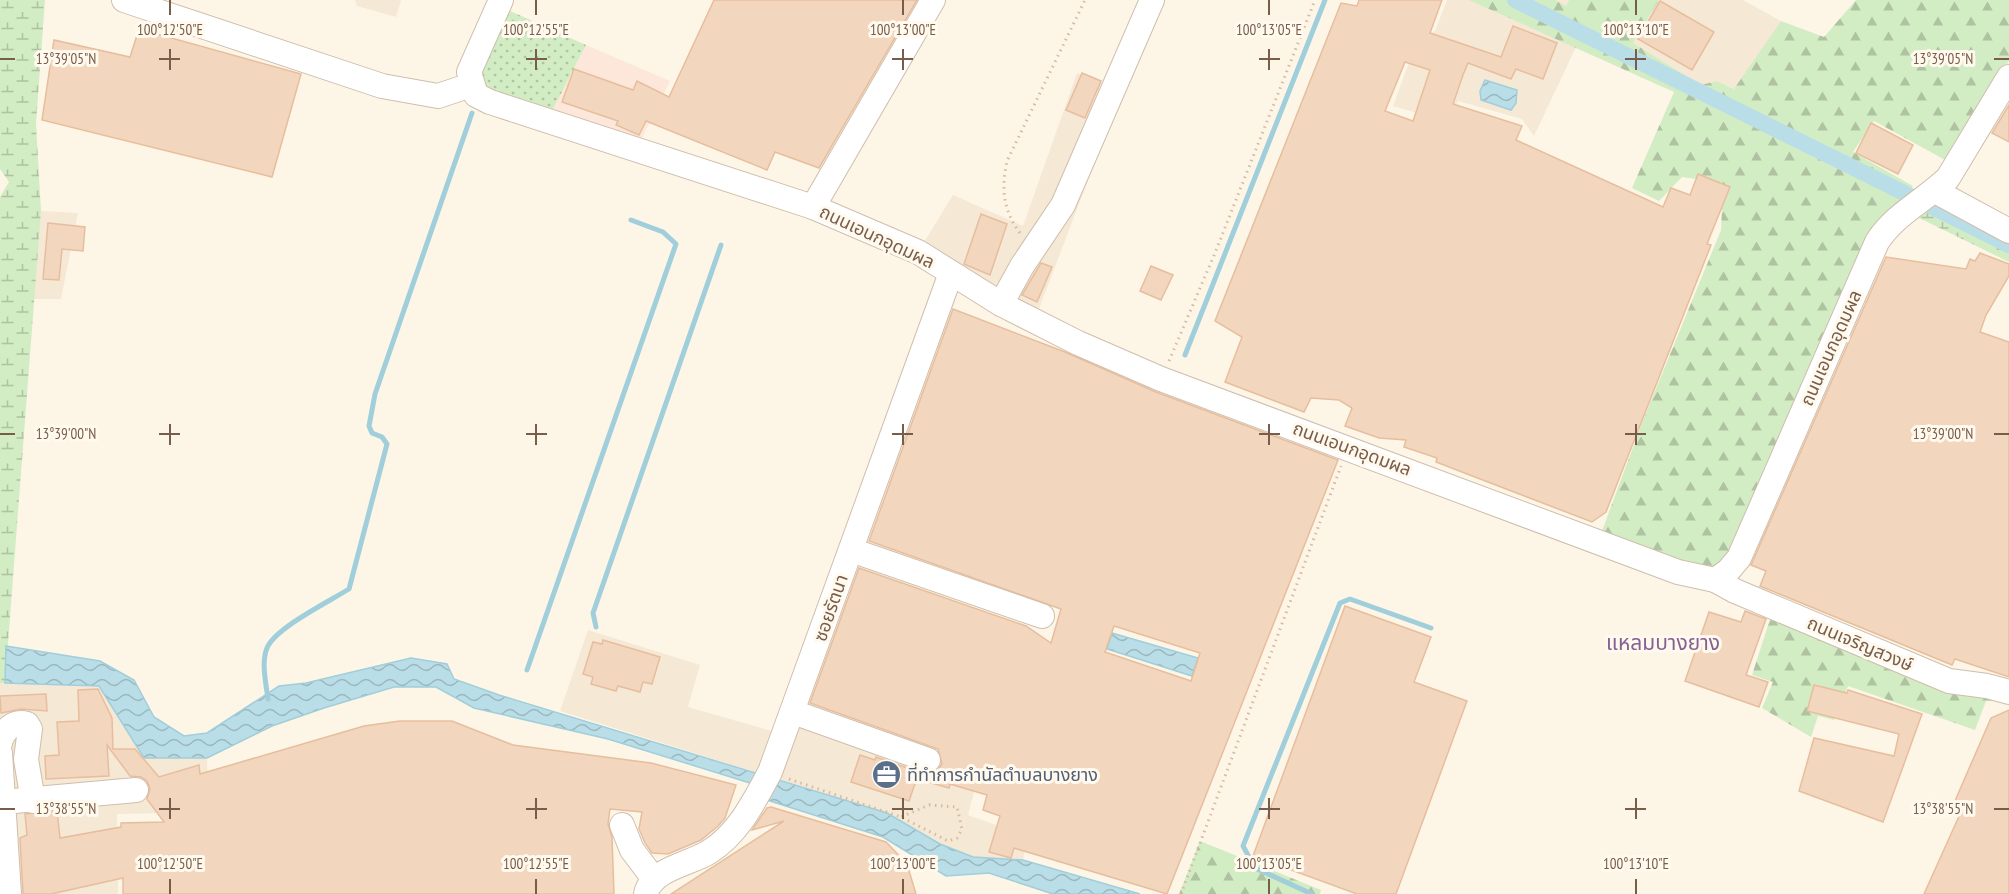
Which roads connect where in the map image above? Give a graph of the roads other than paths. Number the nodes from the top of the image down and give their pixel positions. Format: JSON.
{"nodes":[{"id":1,"x":124,"y":0,"type":"edge"},
{"id":2,"x":501,"y":0,"type":"edge"},
{"id":3,"x":933,"y":0,"type":"edge"},
{"id":4,"x":1152,"y":0,"type":"edge"},
{"id":5,"x":2009,"y":77,"type":"edge"},
{"id":6,"x":471,"y":85,"type":"junction"},
{"id":7,"x":1934,"y":191,"type":"junction"},
{"id":8,"x":813,"y":207,"type":"junction"},
{"id":9,"x":2009,"y":231,"type":"edge"},
{"id":10,"x":951,"y":273,"type":"junction"},
{"id":11,"x":1001,"y":304,"type":"junction"},
{"id":12,"x":851,"y":550,"type":"junction"},
{"id":13,"x":1715,"y":580,"type":"junction"},
{"id":14,"x":1042,"y":616,"type":"dead end"},
{"id":15,"x":2009,"y":692,"type":"edge"},
{"id":16,"x":793,"y":712,"type":"junction"},
{"id":17,"x":0,"y":743,"type":"edge"},
{"id":18,"x":0,"y":753,"type":"edge"},
{"id":19,"x":928,"y":760,"type":"dead end"},
{"id":20,"x":136,"y":790,"type":"dead end"},
{"id":21,"x":33,"y":801,"type":"junction"},
{"id":22,"x":3,"y":802,"type":"junction"},
{"id":23,"x":622,"y":825,"type":"dead end"},
{"id":24,"x":650,"y":886,"type":"edge"},
{"id":25,"x":9,"y":894,"type":"edge"}],
"edges":[{"from":1,"to":6,"type":"street"},
{"from":2,"to":6,"type":"street"},
{"from":3,"to":8,"type":"street"},
{"from":4,"to":11,"type":"street"},
{"from":5,"to":7,"type":"street","name":"ถนนเอนกอุดมผล"},
{"from":6,"to":8,"type":"street","name":"ถนนเอนกอุดมผล"},
{"from":7,"to":9,"type":"street"},
{"from":7,"to":13,"type":"street","name":"ถนนเอนกอุดมผล"},
{"from":8,"to":10,"type":"street","name":"ถนนเอนกอุดมผล"},
{"from":10,"to":11,"type":"street","name":"ถนนเอนกอุดมผล"},
{"from":10,"to":12,"type":"street","name":"ซอยรัตนา"},
{"from":11,"to":13,"type":"street","name":"ถนนเอนกอุดมผล"},
{"from":12,"to":14,"type":"street"},
{"from":12,"to":16,"type":"street","name":"ซอยรัตนา"},
{"from":13,"to":15,"type":"street","name":"ถนนเจริญสวงษ์"},
{"from":16,"to":19,"type":"street"},
{"from":16,"to":24,"type":"street","name":"ซอยรัตนา"},
{"from":17,"to":21,"type":"street"},
{"from":18,"to":22,"type":"street"},
{"from":20,"to":21,"type":"street"},
{"from":21,"to":22,"type":"street"},
{"from":22,"to":25,"type":"street"},
{"from":23,"to":24,"type":"street"}]}
